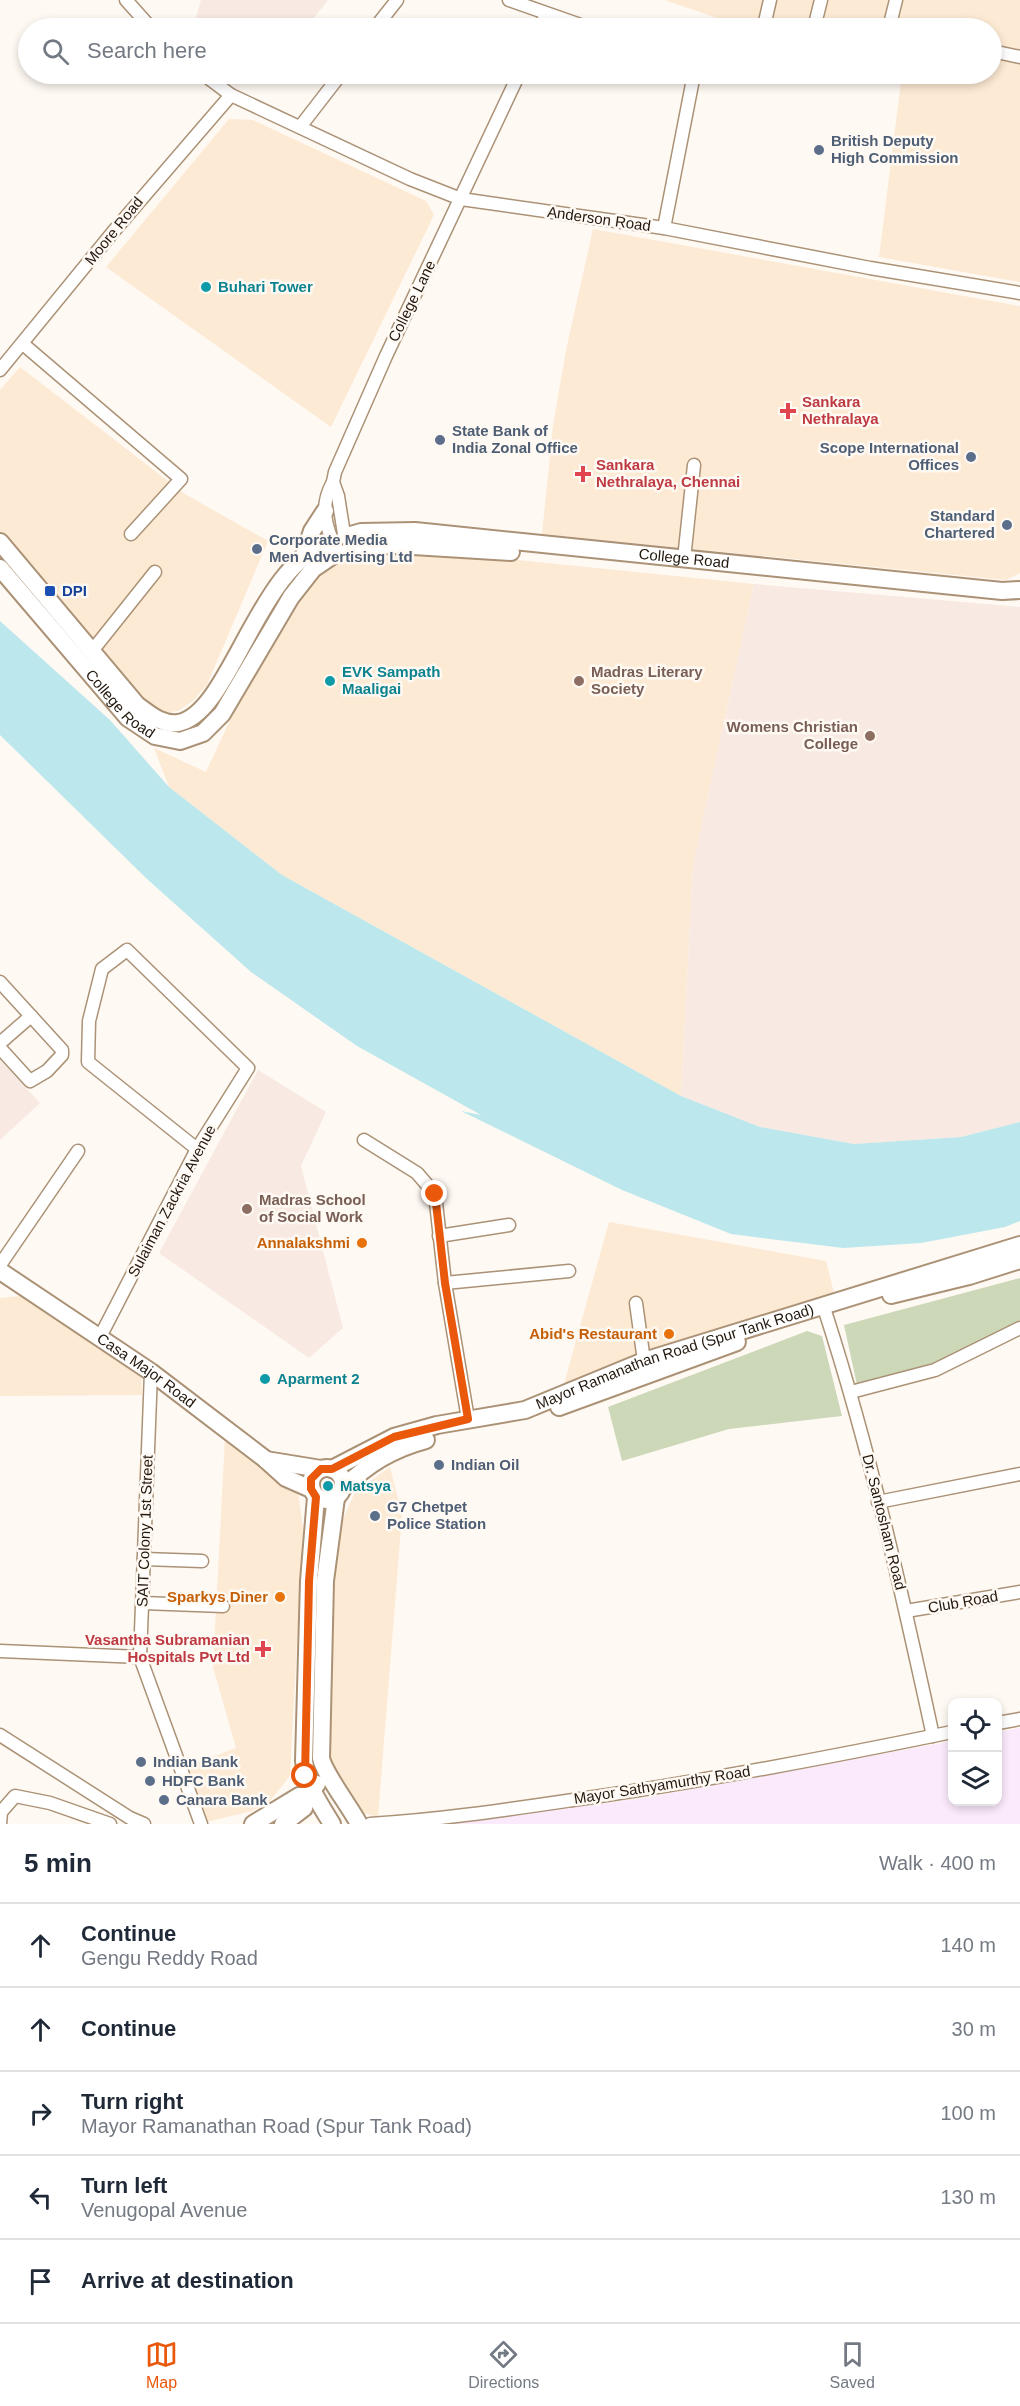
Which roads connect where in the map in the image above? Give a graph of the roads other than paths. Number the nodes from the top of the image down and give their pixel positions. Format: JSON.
{"nodes":[{"id":1,"x":126,"y":0,"type":"edge"},
{"id":2,"x":397,"y":0,"type":"edge"},
{"id":3,"x":509,"y":0,"type":"edge"},
{"id":4,"x":770,"y":0,"type":"edge"},
{"id":5,"x":821,"y":0,"type":"edge"},
{"id":6,"x":896,"y":0,"type":"edge"},
{"id":7,"x":546,"y":14,"type":"junction"},
{"id":8,"x":142,"y":18,"type":"edge"},
{"id":9,"x":383,"y":18,"type":"edge"},
{"id":10,"x":544,"y":18,"type":"edge"},
{"id":11,"x":558,"y":18,"type":"edge"},
{"id":12,"x":766,"y":18,"type":"edge"},
{"id":13,"x":816,"y":18,"type":"edge"},
{"id":14,"x":892,"y":18,"type":"edge"},
{"id":15,"x":1002,"y":53,"type":"edge"},
{"id":16,"x":1020,"y":57,"type":"edge"},
{"id":17,"x":216,"y":84,"type":"edge"},
{"id":18,"x":333,"y":84,"type":"edge"},
{"id":19,"x":514,"y":84,"type":"edge"},
{"id":20,"x":692,"y":84,"type":"edge"},
{"id":21,"x":231,"y":95,"type":"junction"},
{"id":22,"x":300,"y":127,"type":"junction"},
{"id":23,"x":460,"y":199,"type":"junction"},
{"id":24,"x":664,"y":228,"type":"junction"},
{"id":25,"x":1020,"y":293,"type":"edge"},
{"id":26,"x":23,"y":344,"type":"junction"},
{"id":27,"x":0,"y":370,"type":"edge"},
{"id":28,"x":694,"y":465,"type":"dead end"},
{"id":29,"x":333,"y":482,"type":"junction"},
{"id":30,"x":325,"y":511,"type":"junction"},
{"id":31,"x":131,"y":534,"type":"dead end"},
{"id":32,"x":0,"y":542,"type":"edge"},
{"id":33,"x":341,"y":542,"type":"junction"},
{"id":34,"x":304,"y":555,"type":"junction"},
{"id":35,"x":684,"y":559,"type":"junction"},
{"id":36,"x":0,"y":568,"type":"edge"},
{"id":37,"x":155,"y":572,"type":"dead end"},
{"id":38,"x":1020,"y":590,"type":"edge"},
{"id":39,"x":1020,"y":599,"type":"edge"},
{"id":40,"x":92,"y":651,"type":"junction"},
{"id":41,"x":0,"y":982,"type":"edge"},
{"id":42,"x":31,"y":1016,"type":"junction"},
{"id":43,"x":0,"y":1043,"type":"edge"},
{"id":44,"x":0,"y":1048,"type":"edge"},
{"id":45,"x":364,"y":1140,"type":"dead end"},
{"id":46,"x":197,"y":1149,"type":"junction"},
{"id":47,"x":78,"y":1151,"type":"dead end"},
{"id":48,"x":509,"y":1225,"type":"dead end"},
{"id":49,"x":439,"y":1236,"type":"junction"},
{"id":50,"x":1020,"y":1245,"type":"edge"},
{"id":51,"x":1020,"y":1260,"type":"edge"},
{"id":52,"x":569,"y":1271,"type":"dead end"},
{"id":53,"x":2,"y":1274,"type":"edge"},
{"id":54,"x":445,"y":1283,"type":"junction"},
{"id":55,"x":636,"y":1303,"type":"dead end"},
{"id":56,"x":825,"y":1311,"type":"junction"},
{"id":57,"x":1020,"y":1328,"type":"edge"},
{"id":58,"x":100,"y":1337,"type":"junction"},
{"id":59,"x":644,"y":1361,"type":"junction"},
{"id":60,"x":151,"y":1372,"type":"junction"},
{"id":61,"x":851,"y":1392,"type":"junction"},
{"id":62,"x":468,"y":1419,"type":"junction"},
{"id":63,"x":266,"y":1459,"type":"junction"},
{"id":64,"x":327,"y":1469,"type":"junction"},
{"id":65,"x":1020,"y":1474,"type":"edge"},
{"id":66,"x":314,"y":1493,"type":"junction"},
{"id":67,"x":339,"y":1493,"type":"junction"},
{"id":68,"x":878,"y":1502,"type":"junction"},
{"id":69,"x":144,"y":1559,"type":"junction"},
{"id":70,"x":202,"y":1561,"type":"dead end"},
{"id":71,"x":1020,"y":1592,"type":"edge"},
{"id":72,"x":142,"y":1603,"type":"junction"},
{"id":73,"x":223,"y":1606,"type":"dead end"},
{"id":74,"x":906,"y":1611,"type":"junction"},
{"id":75,"x":0,"y":1651,"type":"edge"},
{"id":76,"x":140,"y":1658,"type":"junction"},
{"id":77,"x":1020,"y":1719,"type":"edge"},
{"id":78,"x":1002,"y":1722,"type":"edge"},
{"id":79,"x":948,"y":1733,"type":"edge"},
{"id":80,"x":0,"y":1735,"type":"edge"},
{"id":81,"x":933,"y":1736,"type":"junction"},
{"id":82,"x":328,"y":1773,"type":"junction"},
{"id":83,"x":309,"y":1793,"type":"junction"},
{"id":84,"x":0,"y":1824,"type":"edge"},
{"id":85,"x":110,"y":1824,"type":"edge"},
{"id":86,"x":144,"y":1824,"type":"edge"},
{"id":87,"x":201,"y":1824,"type":"edge"},
{"id":88,"x":253,"y":1824,"type":"edge"},
{"id":89,"x":283,"y":1824,"type":"edge"},
{"id":90,"x":332,"y":1824,"type":"edge"},
{"id":91,"x":359,"y":1824,"type":"edge"},
{"id":92,"x":370,"y":1824,"type":"edge"}],
"edges":[{"from":1,"to":8,"type":"street"},
{"from":2,"to":9,"type":"street"},
{"from":3,"to":7,"type":"street"},
{"from":4,"to":12,"type":"street"},
{"from":5,"to":13,"type":"street"},
{"from":6,"to":14,"type":"street"},
{"from":7,"to":10,"type":"street"},
{"from":7,"to":11,"type":"street"},
{"from":15,"to":16,"type":"street"},
{"from":17,"to":21,"type":"street","name":"Anderson Road"},
{"from":18,"to":22,"type":"street"},
{"from":19,"to":23,"type":"street","name":"College Lane"},
{"from":20,"to":24,"type":"street"},
{"from":21,"to":22,"type":"street","name":"Anderson Road"},
{"from":21,"to":26,"type":"street","name":"Moore Road"},
{"from":22,"to":23,"type":"street","name":"Anderson Road"},
{"from":23,"to":24,"type":"street","name":"Anderson Road"},
{"from":23,"to":29,"type":"street","name":"College Lane"},
{"from":24,"to":25,"type":"street","name":"Anderson Road"},
{"from":26,"to":27,"type":"street","name":"Moore Road"},
{"from":26,"to":31,"type":"street"},
{"from":28,"to":35,"type":"street"},
{"from":29,"to":30,"type":"street","name":"College Lane"},
{"from":29,"to":33,"type":"street"},
{"from":30,"to":33,"type":"street"},
{"from":30,"to":34,"type":"main road"},
{"from":32,"to":40,"type":"main road","name":"College Road"},
{"from":33,"to":34,"type":"main road","name":"College Road"},
{"from":33,"to":35,"type":"main road","name":"College Road"},
{"from":33,"to":36,"type":"main road","name":"College Road"},
{"from":33,"to":39,"type":"main road","name":"College Road"},
{"from":34,"to":40,"type":"main road","name":"College Road"},
{"from":35,"to":38,"type":"main road","name":"College Road"},
{"from":37,"to":40,"type":"street"},
{"from":41,"to":42,"type":"street"},
{"from":42,"to":43,"type":"street"},
{"from":42,"to":44,"type":"street"},
{"from":45,"to":49,"type":"street"},
{"from":46,"to":46,"type":"street","name":"Sulaiman Zackria Avenue"},
{"from":46,"to":58,"type":"street","name":"Sulaiman Zackria Avenue"},
{"from":47,"to":53,"type":"street"},
{"from":48,"to":49,"type":"street"},
{"from":49,"to":54,"type":"street"},
{"from":50,"to":59,"type":"main road","name":"Mayor Ramanathan Road (Spur Tank Road)"},
{"from":51,"to":56,"type":"main road","name":"Mayor Ramanathan Road (Spur Tank Road)"},
{"from":52,"to":54,"type":"street"},
{"from":53,"to":58,"type":"main road","name":"Casa Major Road"},
{"from":54,"to":62,"type":"street"},
{"from":55,"to":59,"type":"street"},
{"from":56,"to":61,"type":"street","name":"Dr. Santosham Road"},
{"from":56,"to":67,"type":"main road","name":"Mayor Ramanathan Road (Spur Tank Road)"},
{"from":57,"to":61,"type":"street"},
{"from":58,"to":60,"type":"main road","name":"Casa Major Road"},
{"from":59,"to":62,"type":"main road","name":"Mayor Ramanathan Road (Spur Tank Road)"},
{"from":60,"to":63,"type":"main road","name":"Casa Major Road"},
{"from":60,"to":69,"type":"street","name":"SAIT Colony 1st Street"},
{"from":61,"to":68,"type":"street","name":"Dr. Santosham Road"},
{"from":62,"to":64,"type":"main road","name":"Mayor Ramanathan Road (Spur Tank Road)"},
{"from":63,"to":64,"type":"main road"},
{"from":63,"to":66,"type":"main road","name":"Casa Major Road"},
{"from":64,"to":66,"type":"main road"},
{"from":64,"to":67,"type":"main road"},
{"from":65,"to":68,"type":"street"},
{"from":66,"to":67,"type":"main road"},
{"from":66,"to":83,"type":"main road"},
{"from":67,"to":82,"type":"main road"},
{"from":68,"to":74,"type":"street","name":"Dr. Santosham Road"},
{"from":69,"to":70,"type":"street"},
{"from":69,"to":72,"type":"street","name":"SAIT Colony 1st Street"},
{"from":71,"to":74,"type":"street","name":"Club Road"},
{"from":72,"to":73,"type":"street"},
{"from":72,"to":76,"type":"street","name":"SAIT Colony 1st Street"},
{"from":74,"to":81,"type":"street","name":"Dr. Santosham Road"},
{"from":75,"to":76,"type":"street"},
{"from":76,"to":87,"type":"street","name":"SAIT Colony 1st Street"},
{"from":77,"to":78,"type":"street"},
{"from":79,"to":81,"type":"street","name":"Mayor Sathyamurthy Road"},
{"from":80,"to":86,"type":"street"},
{"from":81,"to":92,"type":"street","name":"Mayor Sathyamurthy Road"},
{"from":82,"to":83,"type":"main road"},
{"from":82,"to":91,"type":"main road"},
{"from":83,"to":88,"type":"main road"},
{"from":83,"to":89,"type":"main road"},
{"from":83,"to":90,"type":"main road"},
{"from":84,"to":85,"type":"street"}]}
